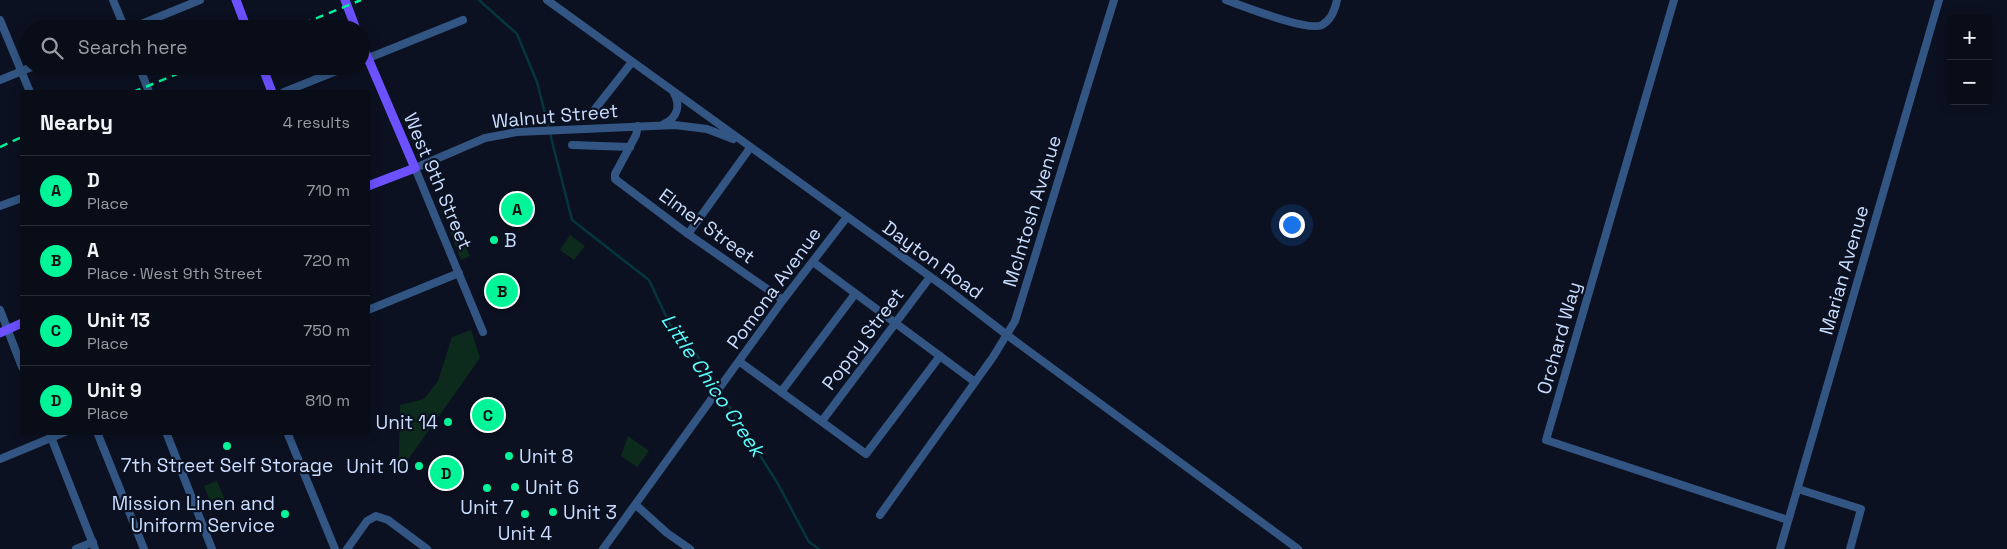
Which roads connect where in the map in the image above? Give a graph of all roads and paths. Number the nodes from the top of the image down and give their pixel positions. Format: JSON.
{"nodes":[{"id":1,"x":113,"y":0,"type":"edge"},
{"id":2,"x":200,"y":0,"type":"edge"},
{"id":3,"x":236,"y":0,"type":"edge"},
{"id":4,"x":345,"y":0,"type":"edge"},
{"id":5,"x":547,"y":0,"type":"edge"},
{"id":6,"x":1114,"y":0,"type":"edge"},
{"id":7,"x":1226,"y":0,"type":"edge"},
{"id":8,"x":1338,"y":0,"type":"edge"},
{"id":9,"x":1674,"y":0,"type":"edge"},
{"id":10,"x":1939,"y":0,"type":"edge"},
{"id":11,"x":0,"y":20,"type":"edge"},
{"id":12,"x":121,"y":20,"type":"edge"},
{"id":13,"x":151,"y":20,"type":"edge"},
{"id":14,"x":244,"y":20,"type":"edge"},
{"id":15,"x":353,"y":20,"type":"edge"},
{"id":16,"x":463,"y":20,"type":"dead end"},
{"id":17,"x":370,"y":58,"type":"edge"},
{"id":18,"x":632,"y":62,"type":"junction"},
{"id":19,"x":20,"y":69,"type":"edge"},
{"id":20,"x":20,"y":71,"type":"edge"},
{"id":21,"x":370,"y":73,"type":"edge"},
{"id":22,"x":23,"y":75,"type":"edge"},
{"id":23,"x":142,"y":75,"type":"edge"},
{"id":24,"x":265,"y":75,"type":"edge"},
{"id":25,"x":326,"y":75,"type":"edge"},
{"id":26,"x":0,"y":80,"type":"edge"},
{"id":27,"x":29,"y":90,"type":"edge"},
{"id":28,"x":148,"y":90,"type":"edge"},
{"id":29,"x":271,"y":90,"type":"edge"},
{"id":30,"x":289,"y":90,"type":"edge"},
{"id":31,"x":673,"y":92,"type":"junction"},
{"id":32,"x":595,"y":110,"type":"dead end"},
{"id":33,"x":662,"y":125,"type":"junction"},
{"id":34,"x":638,"y":126,"type":"junction"},
{"id":35,"x":572,"y":145,"type":"dead end"},
{"id":36,"x":630,"y":147,"type":"junction"},
{"id":37,"x":750,"y":148,"type":"junction"},
{"id":38,"x":415,"y":168,"type":"junction"},
{"id":39,"x":370,"y":185,"type":"edge"},
{"id":40,"x":20,"y":199,"type":"edge"},
{"id":41,"x":0,"y":206,"type":"edge"},
{"id":42,"x":847,"y":217,"type":"junction"},
{"id":43,"x":688,"y":234,"type":"junction"},
{"id":44,"x":813,"y":262,"type":"junction"},
{"id":45,"x":459,"y":273,"type":"junction"},
{"id":46,"x":930,"y":277,"type":"junction"},
{"id":47,"x":855,"y":294,"type":"junction"},
{"id":48,"x":783,"y":300,"type":"junction"},
{"id":49,"x":370,"y":309,"type":"edge"},
{"id":50,"x":0,"y":310,"type":"edge"},
{"id":51,"x":895,"y":323,"type":"junction"},
{"id":52,"x":20,"y":324,"type":"edge"},
{"id":53,"x":4,"y":331,"type":"edge"},
{"id":54,"x":483,"y":332,"type":"dead end"},
{"id":55,"x":1007,"y":335,"type":"junction"},
{"id":56,"x":940,"y":356,"type":"junction"},
{"id":57,"x":740,"y":362,"type":"junction"},
{"id":58,"x":20,"y":363,"type":"edge"},
{"id":59,"x":975,"y":382,"type":"junction"},
{"id":60,"x":782,"y":392,"type":"junction"},
{"id":61,"x":822,"y":421,"type":"junction"},
{"id":62,"x":50,"y":435,"type":"edge"},
{"id":63,"x":98,"y":435,"type":"edge"},
{"id":64,"x":167,"y":435,"type":"edge"},
{"id":65,"x":288,"y":435,"type":"edge"},
{"id":66,"x":0,"y":459,"type":"edge"},
{"id":67,"x":1798,"y":489,"type":"junction"},
{"id":68,"x":636,"y":505,"type":"junction"},
{"id":69,"x":880,"y":515,"type":"dead end"},
{"id":70,"x":1788,"y":520,"type":"junction"},
{"id":71,"x":94,"y":546,"type":"edge"},
{"id":72,"x":76,"y":549,"type":"edge"},
{"id":73,"x":144,"y":549,"type":"edge"},
{"id":74,"x":212,"y":549,"type":"edge"},
{"id":75,"x":335,"y":549,"type":"edge"},
{"id":76,"x":347,"y":549,"type":"edge"},
{"id":77,"x":427,"y":549,"type":"edge"},
{"id":78,"x":603,"y":549,"type":"edge"},
{"id":79,"x":690,"y":549,"type":"edge"},
{"id":80,"x":1298,"y":549,"type":"edge"},
{"id":81,"x":1780,"y":549,"type":"edge"},
{"id":82,"x":1850,"y":549,"type":"edge"}],
"edges":[{"from":1,"to":12,"type":"street"},
{"from":2,"to":13,"type":"street"},
{"from":3,"to":14,"type":"main road"},
{"from":4,"to":15,"type":"main road"},
{"from":5,"to":18,"type":"street","name":"Dayton Road"},
{"from":6,"to":55,"type":"street","name":"McIntosh Avenue"},
{"from":7,"to":8,"type":"street"},
{"from":9,"to":70,"type":"street","name":"Orchard Way"},
{"from":10,"to":67,"type":"street","name":"Marian Avenue"},
{"from":11,"to":19,"type":"street"},
{"from":16,"to":17,"type":"street"},
{"from":18,"to":31,"type":"street","name":"Dayton Road"},
{"from":18,"to":32,"type":"street"},
{"from":20,"to":26,"type":"street"},
{"from":21,"to":38,"type":"main road","name":"West 9th Street"},
{"from":22,"to":27,"type":"street"},
{"from":23,"to":28,"type":"street"},
{"from":24,"to":29,"type":"main road"},
{"from":25,"to":30,"type":"street"},
{"from":31,"to":33,"type":"street"},
{"from":31,"to":37,"type":"street","name":"Dayton Road"},
{"from":33,"to":34,"type":"street","name":"Walnut Street"},
{"from":33,"to":37,"type":"street","name":"Walnut Street"},
{"from":34,"to":36,"type":"street"},
{"from":34,"to":38,"type":"street","name":"Walnut Street"},
{"from":35,"to":36,"type":"street"},
{"from":36,"to":43,"type":"street","name":"Elmer Street"},
{"from":37,"to":42,"type":"street","name":"Dayton Road"},
{"from":37,"to":43,"type":"street"},
{"from":38,"to":39,"type":"main road","name":"Walnut Street"},
{"from":38,"to":45,"type":"street","name":"West 9th Street"},
{"from":40,"to":41,"type":"street"},
{"from":42,"to":44,"type":"street","name":"Pomona Avenue"},
{"from":42,"to":46,"type":"street","name":"Dayton Road"},
{"from":43,"to":48,"type":"street","name":"Elmer Street"},
{"from":44,"to":47,"type":"street"},
{"from":44,"to":48,"type":"street","name":"Pomona Avenue"},
{"from":45,"to":49,"type":"street"},
{"from":45,"to":54,"type":"street","name":"West 9th Street"},
{"from":46,"to":51,"type":"street","name":"Poppy Street"},
{"from":46,"to":55,"type":"street","name":"Dayton Road"},
{"from":47,"to":51,"type":"street"},
{"from":47,"to":60,"type":"street"},
{"from":48,"to":57,"type":"street","name":"Pomona Avenue"},
{"from":50,"to":53,"type":"street"},
{"from":51,"to":56,"type":"street"},
{"from":51,"to":61,"type":"street","name":"Poppy Street"},
{"from":52,"to":53,"type":"main road"},
{"from":53,"to":58,"type":"street"},
{"from":55,"to":59,"type":"street","name":"McIntosh Avenue"},
{"from":55,"to":80,"type":"street","name":"Dayton Road"},
{"from":56,"to":59,"type":"street"},
{"from":56,"to":61,"type":"street"},
{"from":57,"to":60,"type":"street"},
{"from":57,"to":68,"type":"street","name":"Pomona Avenue"},
{"from":59,"to":69,"type":"street","name":"McIntosh Avenue"},
{"from":60,"to":61,"type":"street"},
{"from":62,"to":66,"type":"street"},
{"from":62,"to":71,"type":"street"},
{"from":63,"to":73,"type":"street"},
{"from":64,"to":74,"type":"street"},
{"from":65,"to":75,"type":"street"},
{"from":67,"to":70,"type":"street","name":"Marian Avenue"},
{"from":67,"to":82,"type":"street"},
{"from":68,"to":78,"type":"street","name":"Pomona Avenue"},
{"from":68,"to":79,"type":"street"},
{"from":70,"to":81,"type":"street","name":"Marian Avenue"},
{"from":71,"to":72,"type":"street"},
{"from":76,"to":77,"type":"street"}]}
